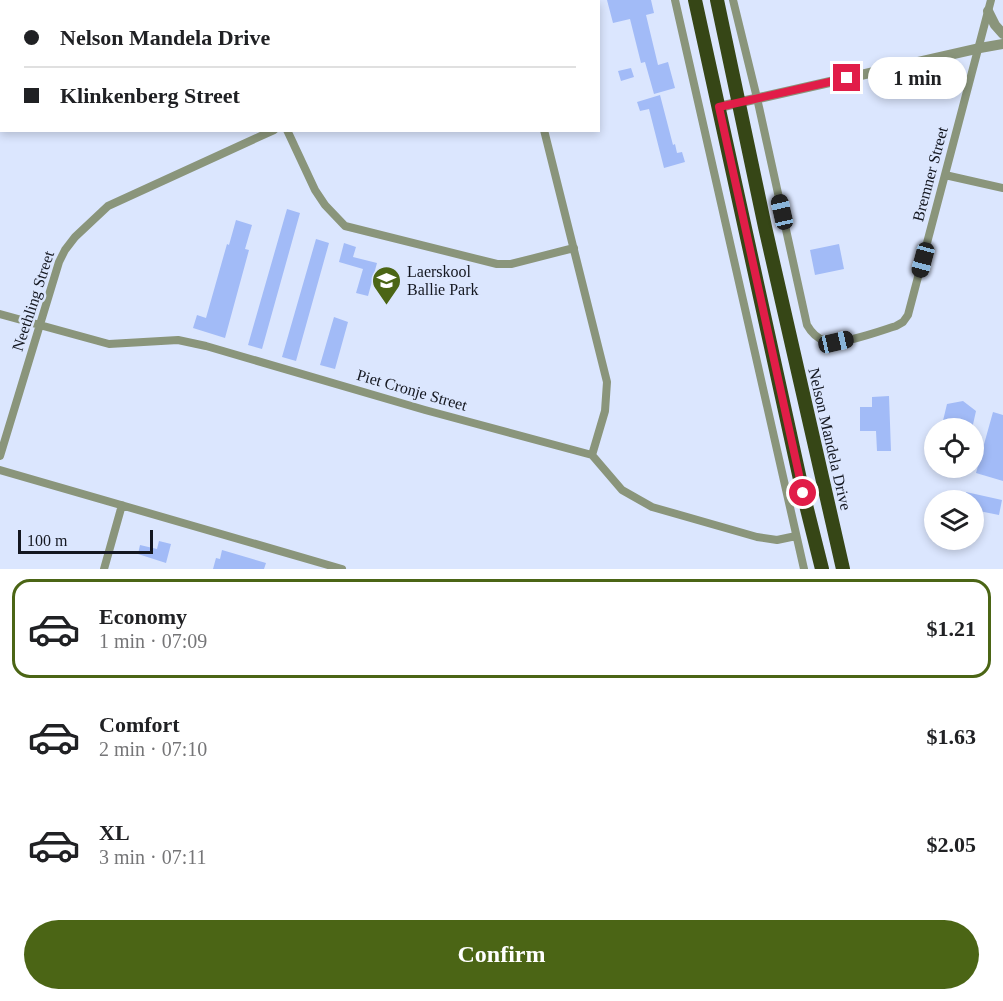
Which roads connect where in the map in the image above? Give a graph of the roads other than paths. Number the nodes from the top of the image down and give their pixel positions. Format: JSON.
{"nodes":[{"id":1,"x":675,"y":0,"type":"edge"},
{"id":2,"x":695,"y":0,"type":"edge"},
{"id":3,"x":717,"y":0,"type":"edge"},
{"id":4,"x":733,"y":0,"type":"edge"},
{"id":5,"x":989,"y":6,"type":"edge"},
{"id":6,"x":1003,"y":34,"type":"edge"},
{"id":7,"x":1003,"y":44,"type":"edge"},
{"id":8,"x":980,"y":48,"type":"junction"},
{"id":9,"x":757,"y":98,"type":"junction"},
{"id":10,"x":739,"y":103,"type":"junction"},
{"id":11,"x":719,"y":107,"type":"junction"},
{"id":12,"x":270,"y":132,"type":"edge"},
{"id":13,"x":288,"y":132,"type":"edge"},
{"id":14,"x":544,"y":132,"type":"edge"},
{"id":15,"x":945,"y":175,"type":"junction"},
{"id":16,"x":1003,"y":188,"type":"edge"},
{"id":17,"x":574,"y":248,"type":"junction"},
{"id":18,"x":0,"y":314,"type":"edge"},
{"id":19,"x":41,"y":326,"type":"junction"},
{"id":20,"x":0,"y":456,"type":"edge"},
{"id":21,"x":592,"y":456,"type":"junction"},
{"id":22,"x":0,"y":470,"type":"edge"},
{"id":23,"x":122,"y":505,"type":"junction"},
{"id":24,"x":796,"y":536,"type":"junction"},
{"id":25,"x":104,"y":569,"type":"edge"},
{"id":26,"x":342,"y":569,"type":"edge"},
{"id":27,"x":804,"y":569,"type":"edge"},
{"id":28,"x":822,"y":569,"type":"edge"},
{"id":29,"x":843,"y":569,"type":"edge"}],
"edges":[{"from":1,"to":24,"type":"street"},
{"from":2,"to":11,"type":"highway"},
{"from":3,"to":10,"type":"highway","name":"Nelson Mandela Drive"},
{"from":4,"to":9,"type":"street"},
{"from":5,"to":6,"type":"street"},
{"from":5,"to":8,"type":"street","name":"Bremner Street"},
{"from":7,"to":8,"type":"street"},
{"from":8,"to":9,"type":"street"},
{"from":8,"to":15,"type":"street","name":"Bremner Street"},
{"from":9,"to":10,"type":"street"},
{"from":9,"to":15,"type":"street","name":"Bremner Street"},
{"from":10,"to":11,"type":"street"},
{"from":10,"to":29,"type":"highway","name":"Nelson Mandela Drive"},
{"from":11,"to":28,"type":"highway"},
{"from":12,"to":19,"type":"street","name":"Neethling Street"},
{"from":13,"to":17,"type":"street"},
{"from":14,"to":17,"type":"street"},
{"from":15,"to":16,"type":"street"},
{"from":17,"to":21,"type":"street"},
{"from":18,"to":19,"type":"street","name":"Piet Cronje Street"},
{"from":19,"to":20,"type":"street","name":"Neethling Street"},
{"from":19,"to":21,"type":"street","name":"Piet Cronje Street"},
{"from":21,"to":24,"type":"street"},
{"from":22,"to":23,"type":"street"},
{"from":23,"to":25,"type":"street"},
{"from":23,"to":26,"type":"street"},
{"from":24,"to":27,"type":"street"}]}
